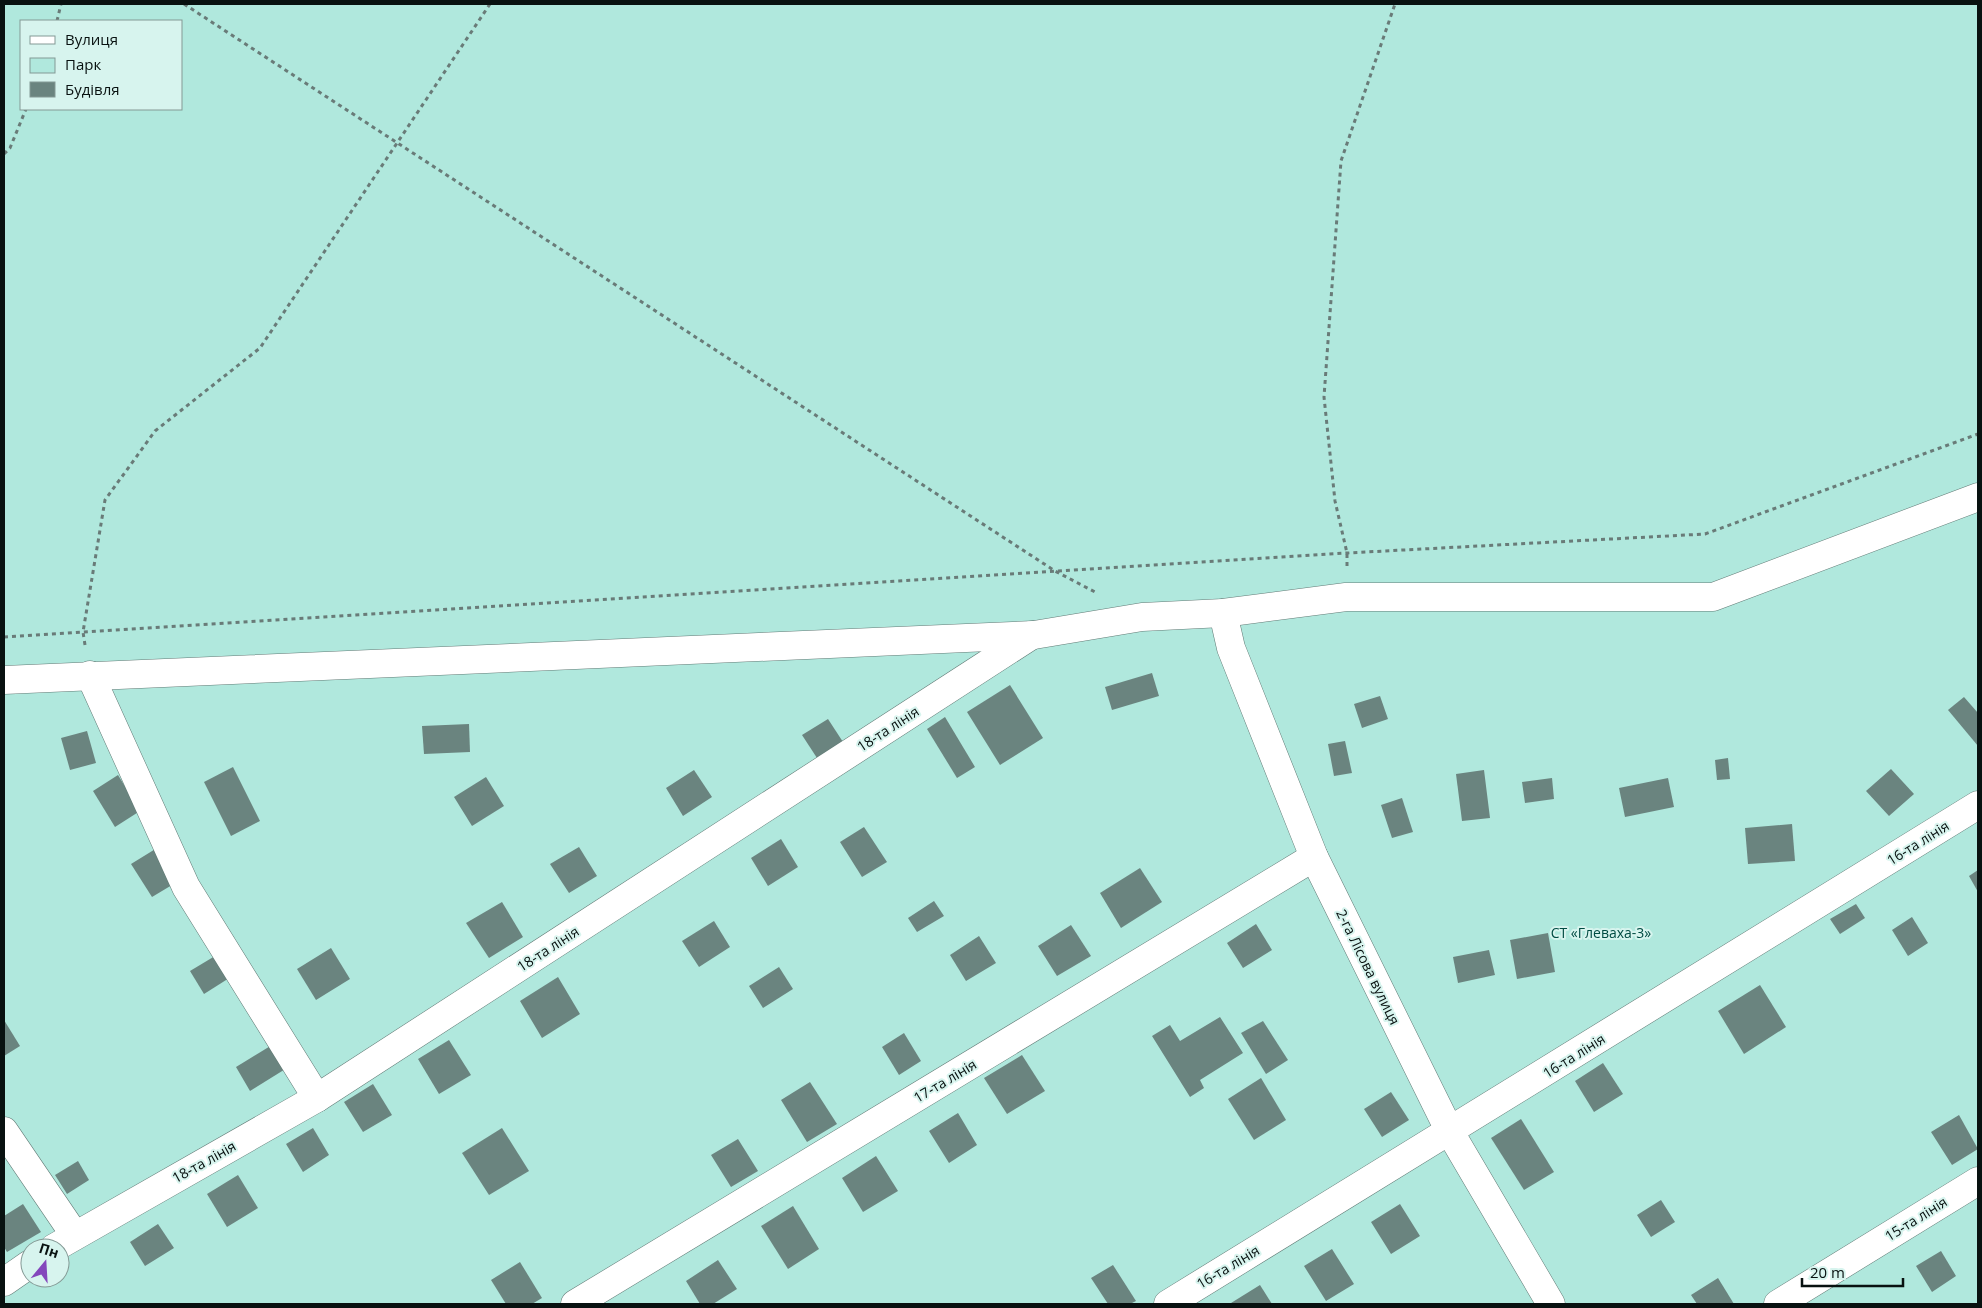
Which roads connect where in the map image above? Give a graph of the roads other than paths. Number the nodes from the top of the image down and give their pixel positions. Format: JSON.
{"nodes":[{"id":1,"x":1978,"y":497,"type":"edge"},
{"id":2,"x":1223,"y":612,"type":"junction"},
{"id":3,"x":1034,"y":635,"type":"junction"},
{"id":4,"x":90,"y":675,"type":"junction"},
{"id":5,"x":4,"y":680,"type":"edge"},
{"id":6,"x":1978,"y":806,"type":"edge"},
{"id":7,"x":1314,"y":858,"type":"junction"},
{"id":8,"x":318,"y":1098,"type":"junction"},
{"id":9,"x":4,"y":1131,"type":"edge"},
{"id":10,"x":1450,"y":1132,"type":"junction"},
{"id":11,"x":1978,"y":1181,"type":"edge"},
{"id":12,"x":62,"y":1238,"type":"edge"},
{"id":13,"x":69,"y":1238,"type":"edge"},
{"id":14,"x":20,"y":1271,"type":"edge"},
{"id":15,"x":4,"y":1282,"type":"edge"},
{"id":16,"x":576,"y":1304,"type":"edge"},
{"id":17,"x":1168,"y":1304,"type":"edge"},
{"id":18,"x":1551,"y":1304,"type":"edge"},
{"id":19,"x":1778,"y":1304,"type":"edge"}],
"edges":[{"from":1,"to":2,"type":"street"},
{"from":2,"to":3,"type":"street"},
{"from":2,"to":7,"type":"street","name":"2-га Лісова вулиця"},
{"from":3,"to":4,"type":"street"},
{"from":3,"to":8,"type":"street","name":"18-та лінія"},
{"from":4,"to":5,"type":"street"},
{"from":4,"to":8,"type":"street"},
{"from":6,"to":10,"type":"street","name":"16-та лінія"},
{"from":7,"to":10,"type":"street","name":"2-га Лісова вулиця"},
{"from":7,"to":16,"type":"street","name":"17-та лінія"},
{"from":8,"to":13,"type":"street","name":"18-та лінія"},
{"from":9,"to":12,"type":"street"},
{"from":10,"to":17,"type":"street","name":"16-та лінія"},
{"from":10,"to":18,"type":"street","name":"2-га Лісова вулиця"},
{"from":11,"to":19,"type":"street","name":"15-та лінія"},
{"from":14,"to":15,"type":"street"}]}
